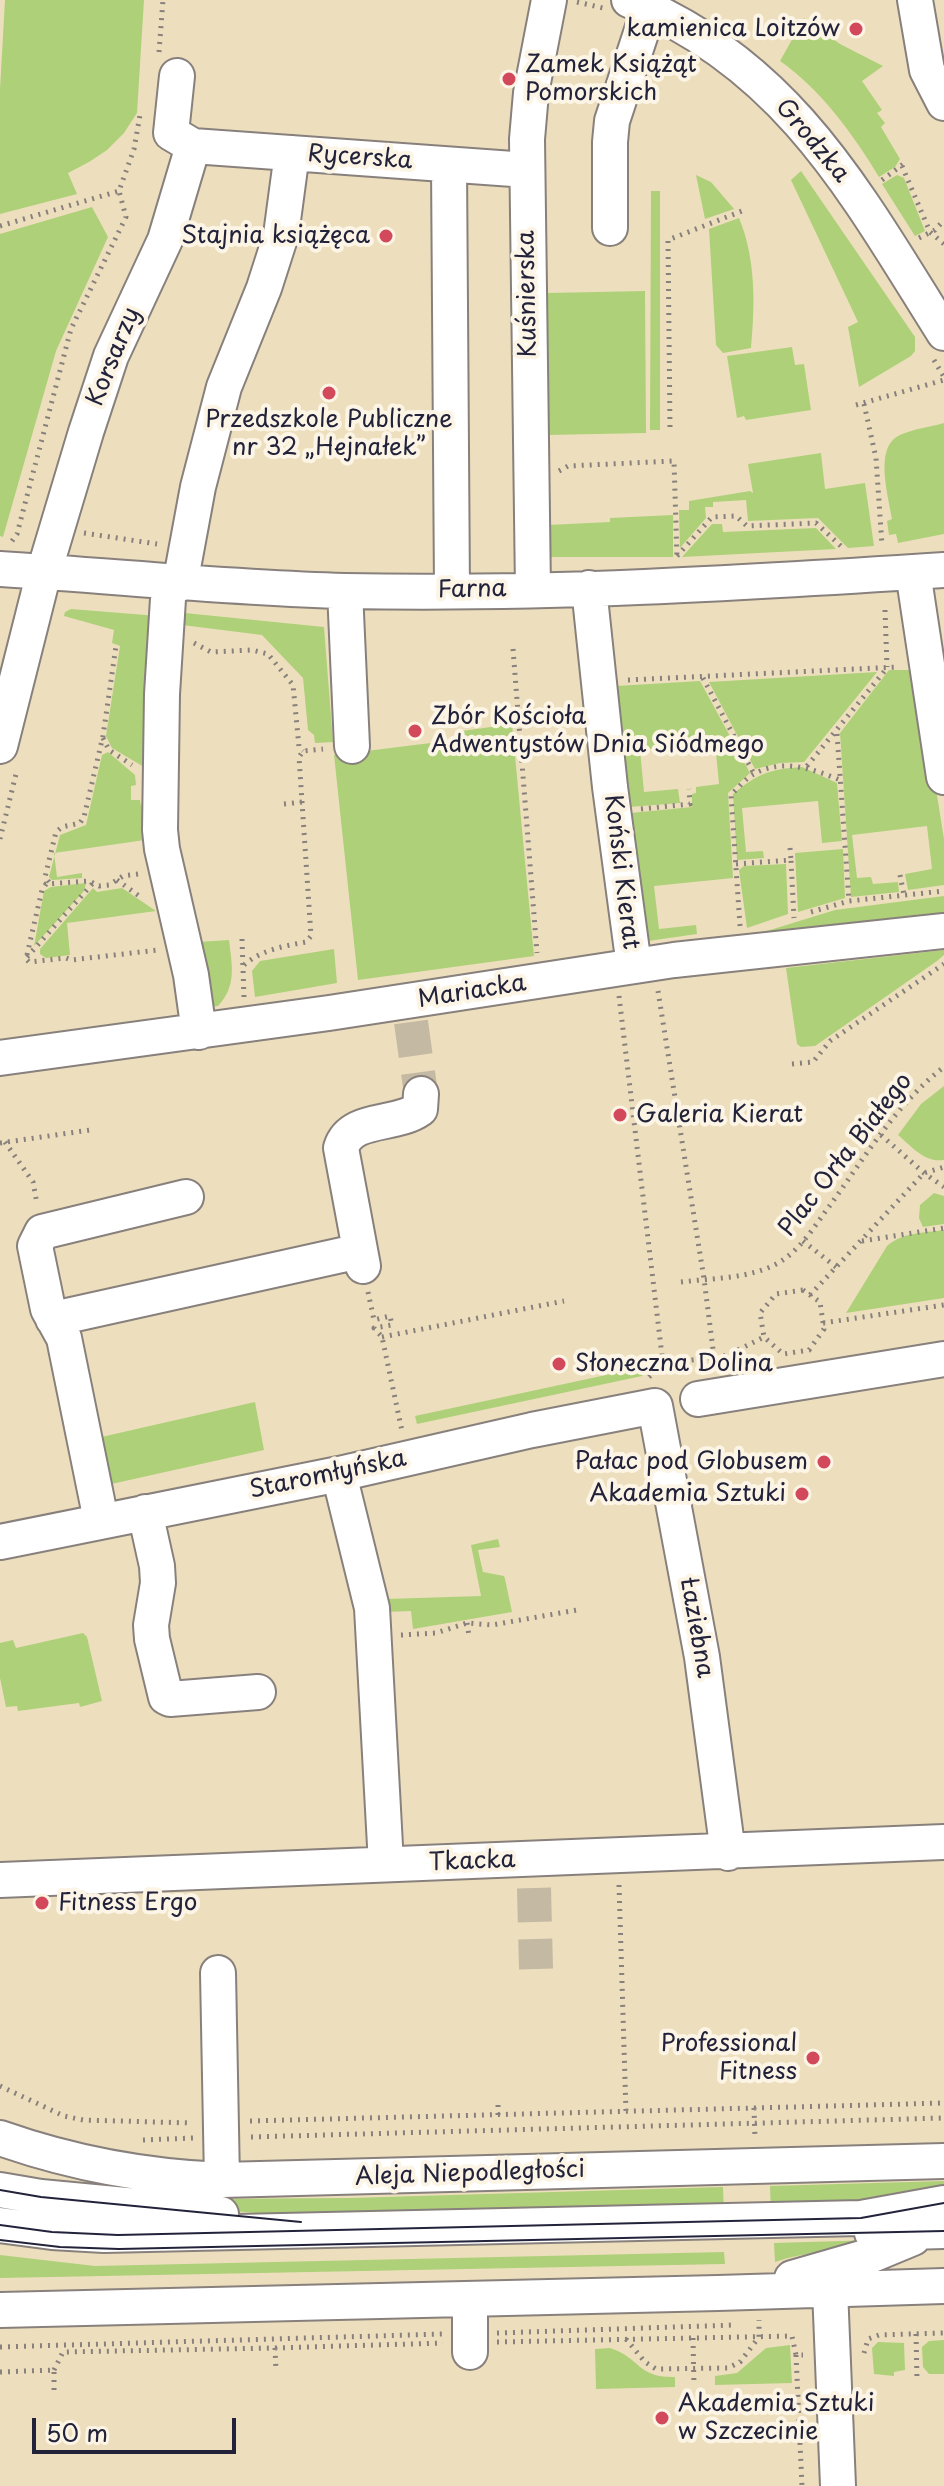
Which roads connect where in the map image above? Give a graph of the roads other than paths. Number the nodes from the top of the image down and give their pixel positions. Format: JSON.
{"nodes":[{"id":1,"x":549,"y":0,"type":"edge"},
{"id":2,"x":915,"y":0,"type":"edge"},
{"id":3,"x":641,"y":11,"type":"edge"},
{"id":4,"x":167,"y":71,"type":"road end"},
{"id":5,"x":944,"y":103,"type":"edge"},
{"id":6,"x":193,"y":146,"type":"junction"},
{"id":7,"x":292,"y":153,"type":"junction"},
{"id":8,"x":449,"y":165,"type":"junction"},
{"id":9,"x":527,"y":170,"type":"junction"},
{"id":10,"x":610,"y":228,"type":"dead end"},
{"id":11,"x":937,"y":343,"type":"edge"},
{"id":12,"x":0,"y":569,"type":"edge"},
{"id":13,"x":929,"y":571,"type":"edge"},
{"id":14,"x":44,"y":572,"type":"junction"},
{"id":15,"x":174,"y":583,"type":"junction"},
{"id":16,"x":589,"y":588,"type":"junction"},
{"id":17,"x":533,"y":590,"type":"junction"},
{"id":18,"x":345,"y":591,"type":"junction"},
{"id":19,"x":452,"y":591,"type":"junction"},
{"id":20,"x":0,"y":746,"type":"edge"},
{"id":21,"x":343,"y":747,"type":"road end"},
{"id":22,"x":944,"y":777,"type":"edge"},
{"id":23,"x":944,"y":931,"type":"edge"},
{"id":24,"x":645,"y":976,"type":"junction"},
{"id":25,"x":199,"y":1032,"type":"junction"},
{"id":26,"x":0,"y":1058,"type":"edge"},
{"id":27,"x":421,"y":1094,"type":"dead end"},
{"id":28,"x":186,"y":1197,"type":"dead end"},
{"id":29,"x":53,"y":1319,"type":"junction"},
{"id":30,"x":944,"y":1359,"type":"edge"},
{"id":31,"x":698,"y":1399,"type":"dead end"},
{"id":32,"x":655,"y":1406,"type":"joint"},
{"id":33,"x":339,"y":1474,"type":"junction"},
{"id":34,"x":145,"y":1512,"type":"junction"},
{"id":35,"x":101,"y":1520,"type":"junction"},
{"id":36,"x":0,"y":1542,"type":"edge"},
{"id":37,"x":258,"y":1692,"type":"dead end"},
{"id":38,"x":944,"y":1842,"type":"edge"},
{"id":39,"x":728,"y":1853,"type":"junction"},
{"id":40,"x":386,"y":1864,"type":"junction"},
{"id":41,"x":0,"y":1880,"type":"edge"},
{"id":42,"x":218,"y":1973,"type":"dead end"},
{"id":43,"x":0,"y":2138,"type":"edge"},
{"id":44,"x":944,"y":2161,"type":"edge"},
{"id":45,"x":222,"y":2180,"type":"junction"},
{"id":46,"x":0,"y":2190,"type":"edge"},
{"id":47,"x":944,"y":2203,"type":"edge"},
{"id":48,"x":0,"y":2225,"type":"edge"},
{"id":49,"x":939,"y":2227,"type":"edge"},
{"id":50,"x":401,"y":2229,"type":"junction"},
{"id":51,"x":0,"y":2240,"type":"edge"},
{"id":52,"x":944,"y":2286,"type":"edge"},
{"id":53,"x":830,"y":2289,"type":"junction"},
{"id":54,"x":759,"y":2292,"type":"junction"},
{"id":55,"x":470,"y":2299,"type":"junction"},
{"id":56,"x":58,"y":2309,"type":"junction"},
{"id":57,"x":0,"y":2310,"type":"edge"},
{"id":58,"x":0,"y":2318,"type":"edge"},
{"id":59,"x":470,"y":2347,"type":"road end"},
{"id":60,"x":838,"y":2486,"type":"edge"}],
"edges":[{"from":1,"to":9,"type":"street","name":"Kuśnierska"},
{"from":2,"to":5,"type":"street"},
{"from":3,"to":10,"type":"street"},
{"from":3,"to":11,"type":"street","name":"Grodzka"},
{"from":4,"to":6,"type":"street"},
{"from":6,"to":7,"type":"street","name":"Rycerska"},
{"from":6,"to":14,"type":"street","name":"Korsarzy"},
{"from":7,"to":8,"type":"street","name":"Rycerska"},
{"from":7,"to":15,"type":"street"},
{"from":8,"to":9,"type":"street","name":"Rycerska"},
{"from":8,"to":19,"type":"street"},
{"from":9,"to":17,"type":"street","name":"Kuśnierska"},
{"from":12,"to":14,"type":"street","name":"Farna"},
{"from":13,"to":16,"type":"street","name":"Farna"},
{"from":13,"to":22,"type":"street"},
{"from":14,"to":15,"type":"street","name":"Farna"},
{"from":14,"to":20,"type":"street","name":"Korsarzy"},
{"from":15,"to":18,"type":"street","name":"Farna"},
{"from":15,"to":25,"type":"street"},
{"from":16,"to":17,"type":"street","name":"Farna"},
{"from":16,"to":24,"type":"street","name":"Koński Kierat"},
{"from":17,"to":19,"type":"street","name":"Farna"},
{"from":18,"to":19,"type":"street","name":"Farna"},
{"from":18,"to":21,"type":"street"},
{"from":23,"to":24,"type":"street","name":"Mariacka"},
{"from":24,"to":25,"type":"street","name":"Mariacka"},
{"from":25,"to":26,"type":"street","name":"Mariacka"},
{"from":27,"to":29,"type":"street"},
{"from":28,"to":29,"type":"street"},
{"from":29,"to":35,"type":"street"},
{"from":30,"to":31,"type":"street"},
{"from":32,"to":33,"type":"street","name":"Staromłyńska"},
{"from":32,"to":39,"type":"street","name":"Łaziebna"},
{"from":33,"to":34,"type":"street","name":"Staromłyńska"},
{"from":33,"to":40,"type":"street"},
{"from":34,"to":35,"type":"street","name":"Staromłyńska"},
{"from":34,"to":37,"type":"street"},
{"from":35,"to":36,"type":"street","name":"Staromłyńska"},
{"from":38,"to":39,"type":"street","name":"Tkacka"},
{"from":39,"to":40,"type":"street","name":"Tkacka"},
{"from":40,"to":41,"type":"street","name":"Tkacka"},
{"from":42,"to":45,"type":"street"},
{"from":43,"to":45,"type":"street","name":"Aleja Niepodległości"},
{"from":44,"to":45,"type":"street","name":"Aleja Niepodległości"},
{"from":46,"to":50,"type":"street"},
{"from":47,"to":50,"type":"street"},
{"from":48,"to":50,"type":"street"},
{"from":49,"to":51,"type":"street"},
{"from":49,"to":54,"type":"street"},
{"from":52,"to":53,"type":"street"},
{"from":53,"to":54,"type":"street"},
{"from":53,"to":60,"type":"street"},
{"from":54,"to":55,"type":"street"},
{"from":55,"to":56,"type":"street"},
{"from":55,"to":59,"type":"street"},
{"from":56,"to":57,"type":"street"},
{"from":56,"to":58,"type":"street"}]}
